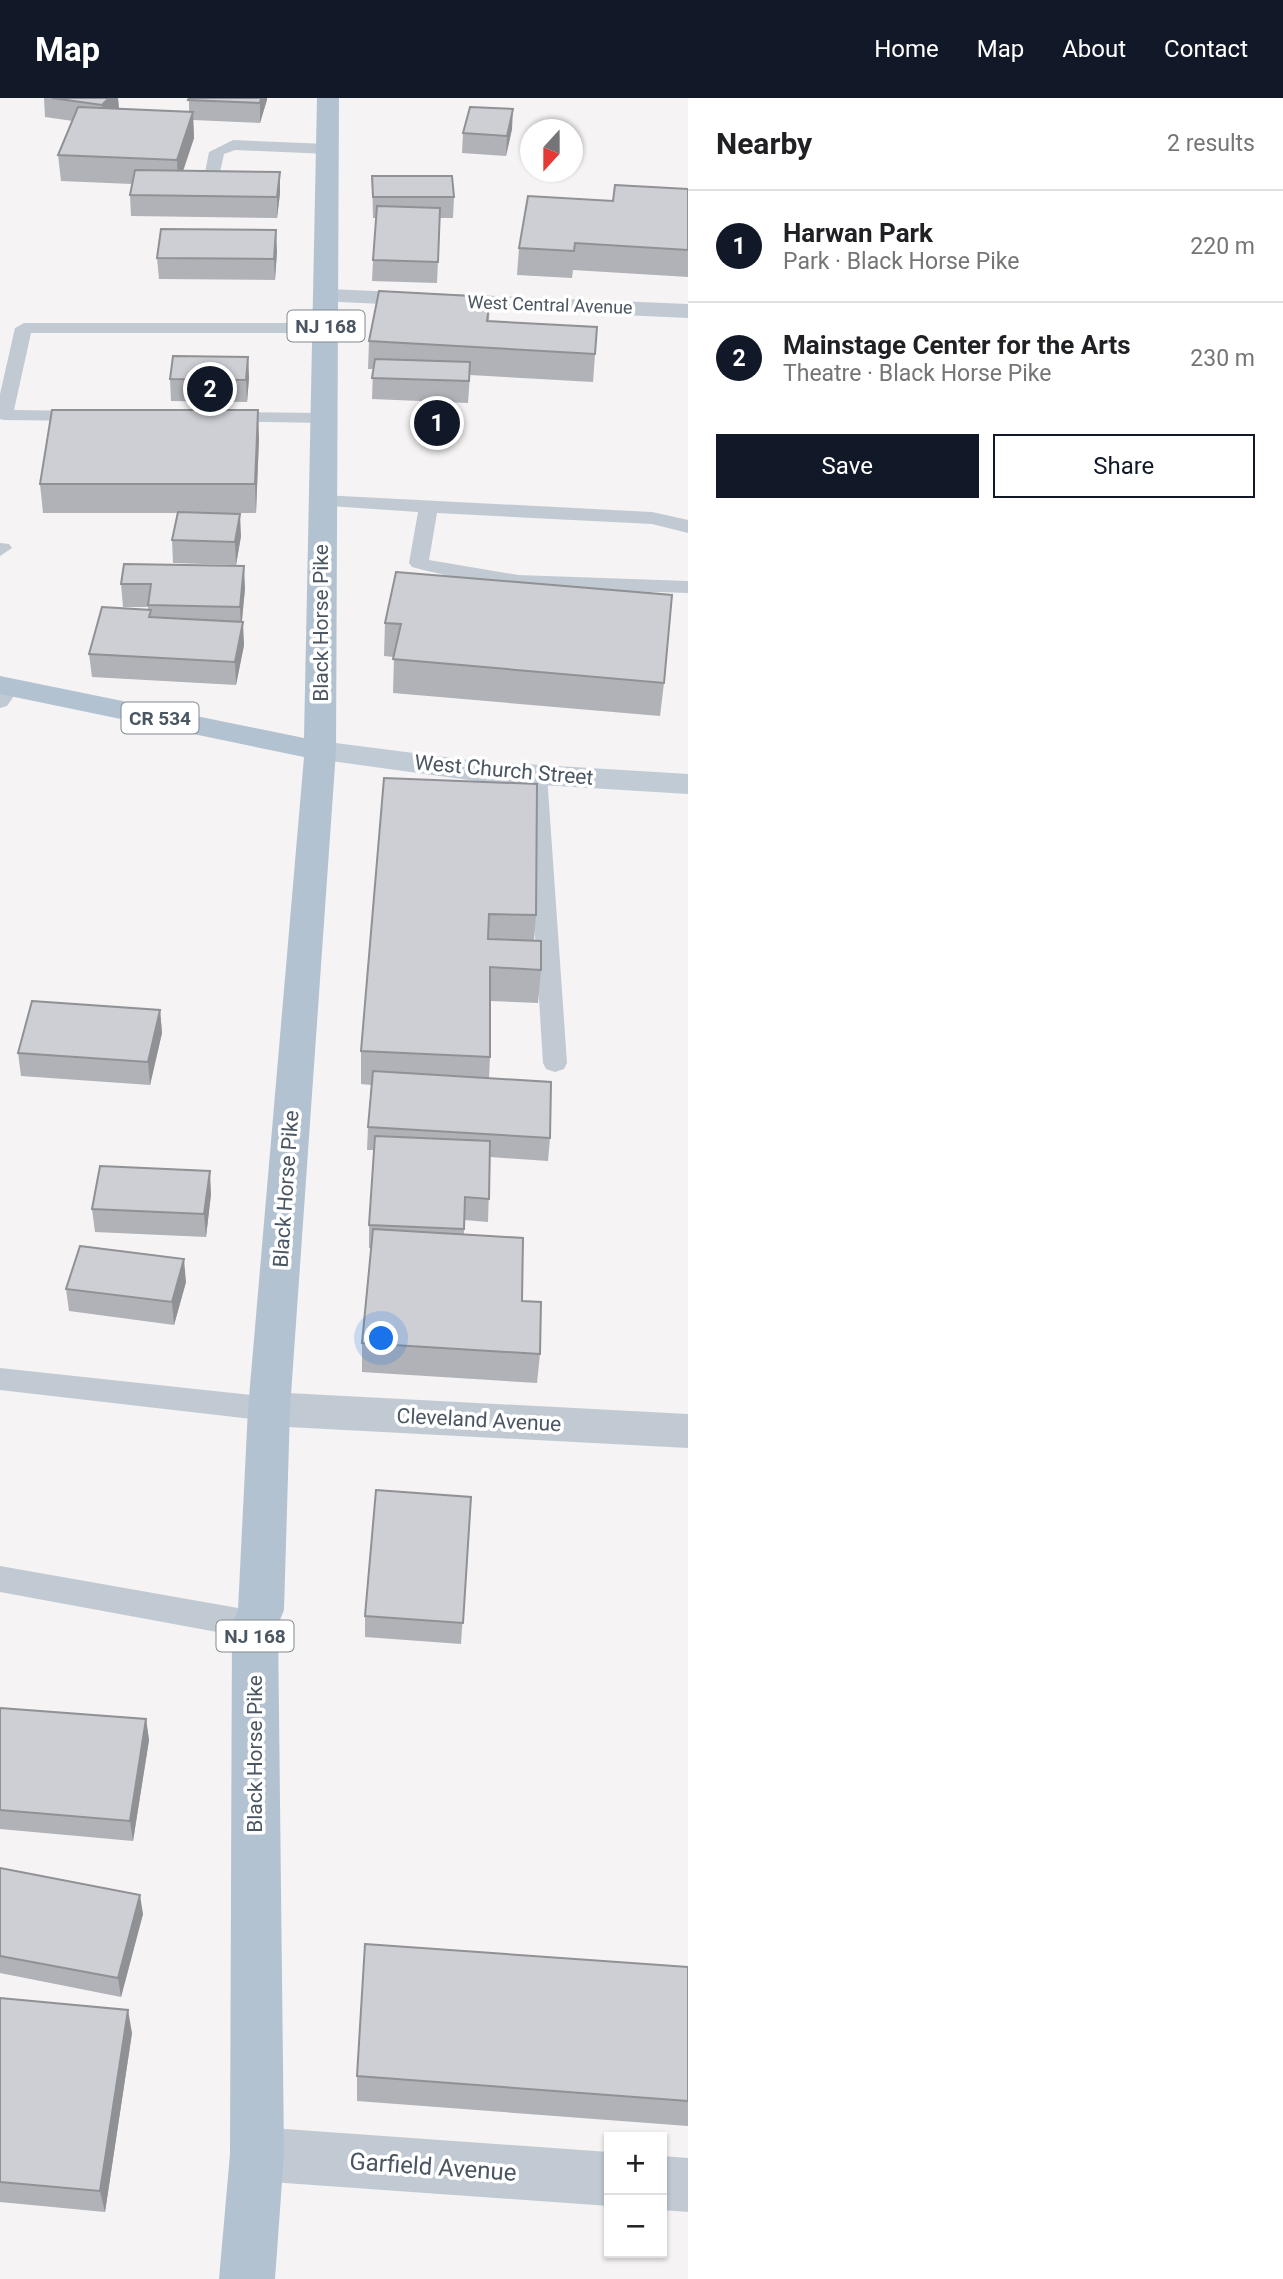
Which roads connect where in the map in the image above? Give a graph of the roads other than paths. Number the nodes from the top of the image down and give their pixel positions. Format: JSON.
{"nodes":[{"id":1,"x":328,"y":98,"type":"edge"},
{"id":2,"x":328,"y":149,"type":"junction"},
{"id":3,"x":211,"y":183,"type":"edge"},
{"id":4,"x":327,"y":296,"type":"junction"},
{"id":5,"x":688,"y":311,"type":"edge"},
{"id":6,"x":24,"y":328,"type":"junction"},
{"id":7,"x":326,"y":328,"type":"junction"},
{"id":8,"x":0,"y":329,"type":"edge"},
{"id":9,"x":101,"y":416,"type":"edge"},
{"id":10,"x":198,"y":417,"type":"edge"},
{"id":11,"x":322,"y":418,"type":"junction"},
{"id":12,"x":2,"y":424,"type":"edge"},
{"id":13,"x":322,"y":500,"type":"junction"},
{"id":14,"x":429,"y":506,"type":"junction"},
{"id":15,"x":688,"y":527,"type":"edge"},
{"id":16,"x":688,"y":587,"type":"edge"},
{"id":17,"x":3,"y":692,"type":"edge"},
{"id":18,"x":320,"y":751,"type":"junction"},
{"id":19,"x":536,"y":775,"type":"junction"},
{"id":20,"x":688,"y":784,"type":"edge"},
{"id":21,"x":555,"y":1063,"type":"dead end"},
{"id":22,"x":0,"y":1379,"type":"edge"},
{"id":23,"x":269,"y":1409,"type":"junction"},
{"id":24,"x":688,"y":1431,"type":"edge"},
{"id":25,"x":0,"y":1579,"type":"edge"},
{"id":26,"x":255,"y":1625,"type":"junction"},
{"id":27,"x":257,"y":2154,"type":"junction"},
{"id":28,"x":604,"y":2179,"type":"edge"},
{"id":29,"x":667,"y":2183,"type":"edge"},
{"id":30,"x":688,"y":2185,"type":"edge"},
{"id":31,"x":247,"y":2279,"type":"edge"}],
"edges":[{"from":1,"to":2,"type":"main road","name":"Black Horse Pike","number":"NJ 168"},
{"from":2,"to":3,"type":"lane"},
{"from":2,"to":4,"type":"main road","name":"Black Horse Pike","number":"NJ 168"},
{"from":4,"to":5,"type":"street","name":"West Central Avenue"},
{"from":4,"to":7,"type":"main road","name":"Black Horse Pike","number":"NJ 168"},
{"from":6,"to":7,"type":"lane"},
{"from":6,"to":8,"type":"lane"},
{"from":6,"to":12,"type":"lane"},
{"from":7,"to":11,"type":"main road","name":"Black Horse Pike","number":"NJ 168"},
{"from":9,"to":12,"type":"lane"},
{"from":10,"to":11,"type":"lane"},
{"from":11,"to":13,"type":"main road","name":"Black Horse Pike","number":"NJ 168"},
{"from":13,"to":14,"type":"lane"},
{"from":13,"to":18,"type":"main road","name":"Black Horse Pike","number":"NJ 168"},
{"from":14,"to":15,"type":"lane"},
{"from":14,"to":16,"type":"lane"},
{"from":17,"to":18,"type":"main road","number":"CR 534"},
{"from":18,"to":19,"type":"main road","name":"West Church Street","number":"CR 534"},
{"from":18,"to":23,"type":"main road","name":"Black Horse Pike","number":"NJ 168"},
{"from":19,"to":20,"type":"main road","name":"West Church Street","number":"CR 534"},
{"from":19,"to":21,"type":"lane"},
{"from":22,"to":23,"type":"lane"},
{"from":23,"to":24,"type":"street","name":"Cleveland Avenue"},
{"from":23,"to":26,"type":"main road","name":"Black Horse Pike","number":"NJ 168"},
{"from":25,"to":26,"type":"lane"},
{"from":26,"to":27,"type":"main road","name":"Black Horse Pike","number":"NJ 168"},
{"from":27,"to":28,"type":"street","name":"Garfield Avenue"},
{"from":27,"to":31,"type":"main road","name":"Black Horse Pike","number":"NJ 168"},
{"from":29,"to":30,"type":"street"}]}
